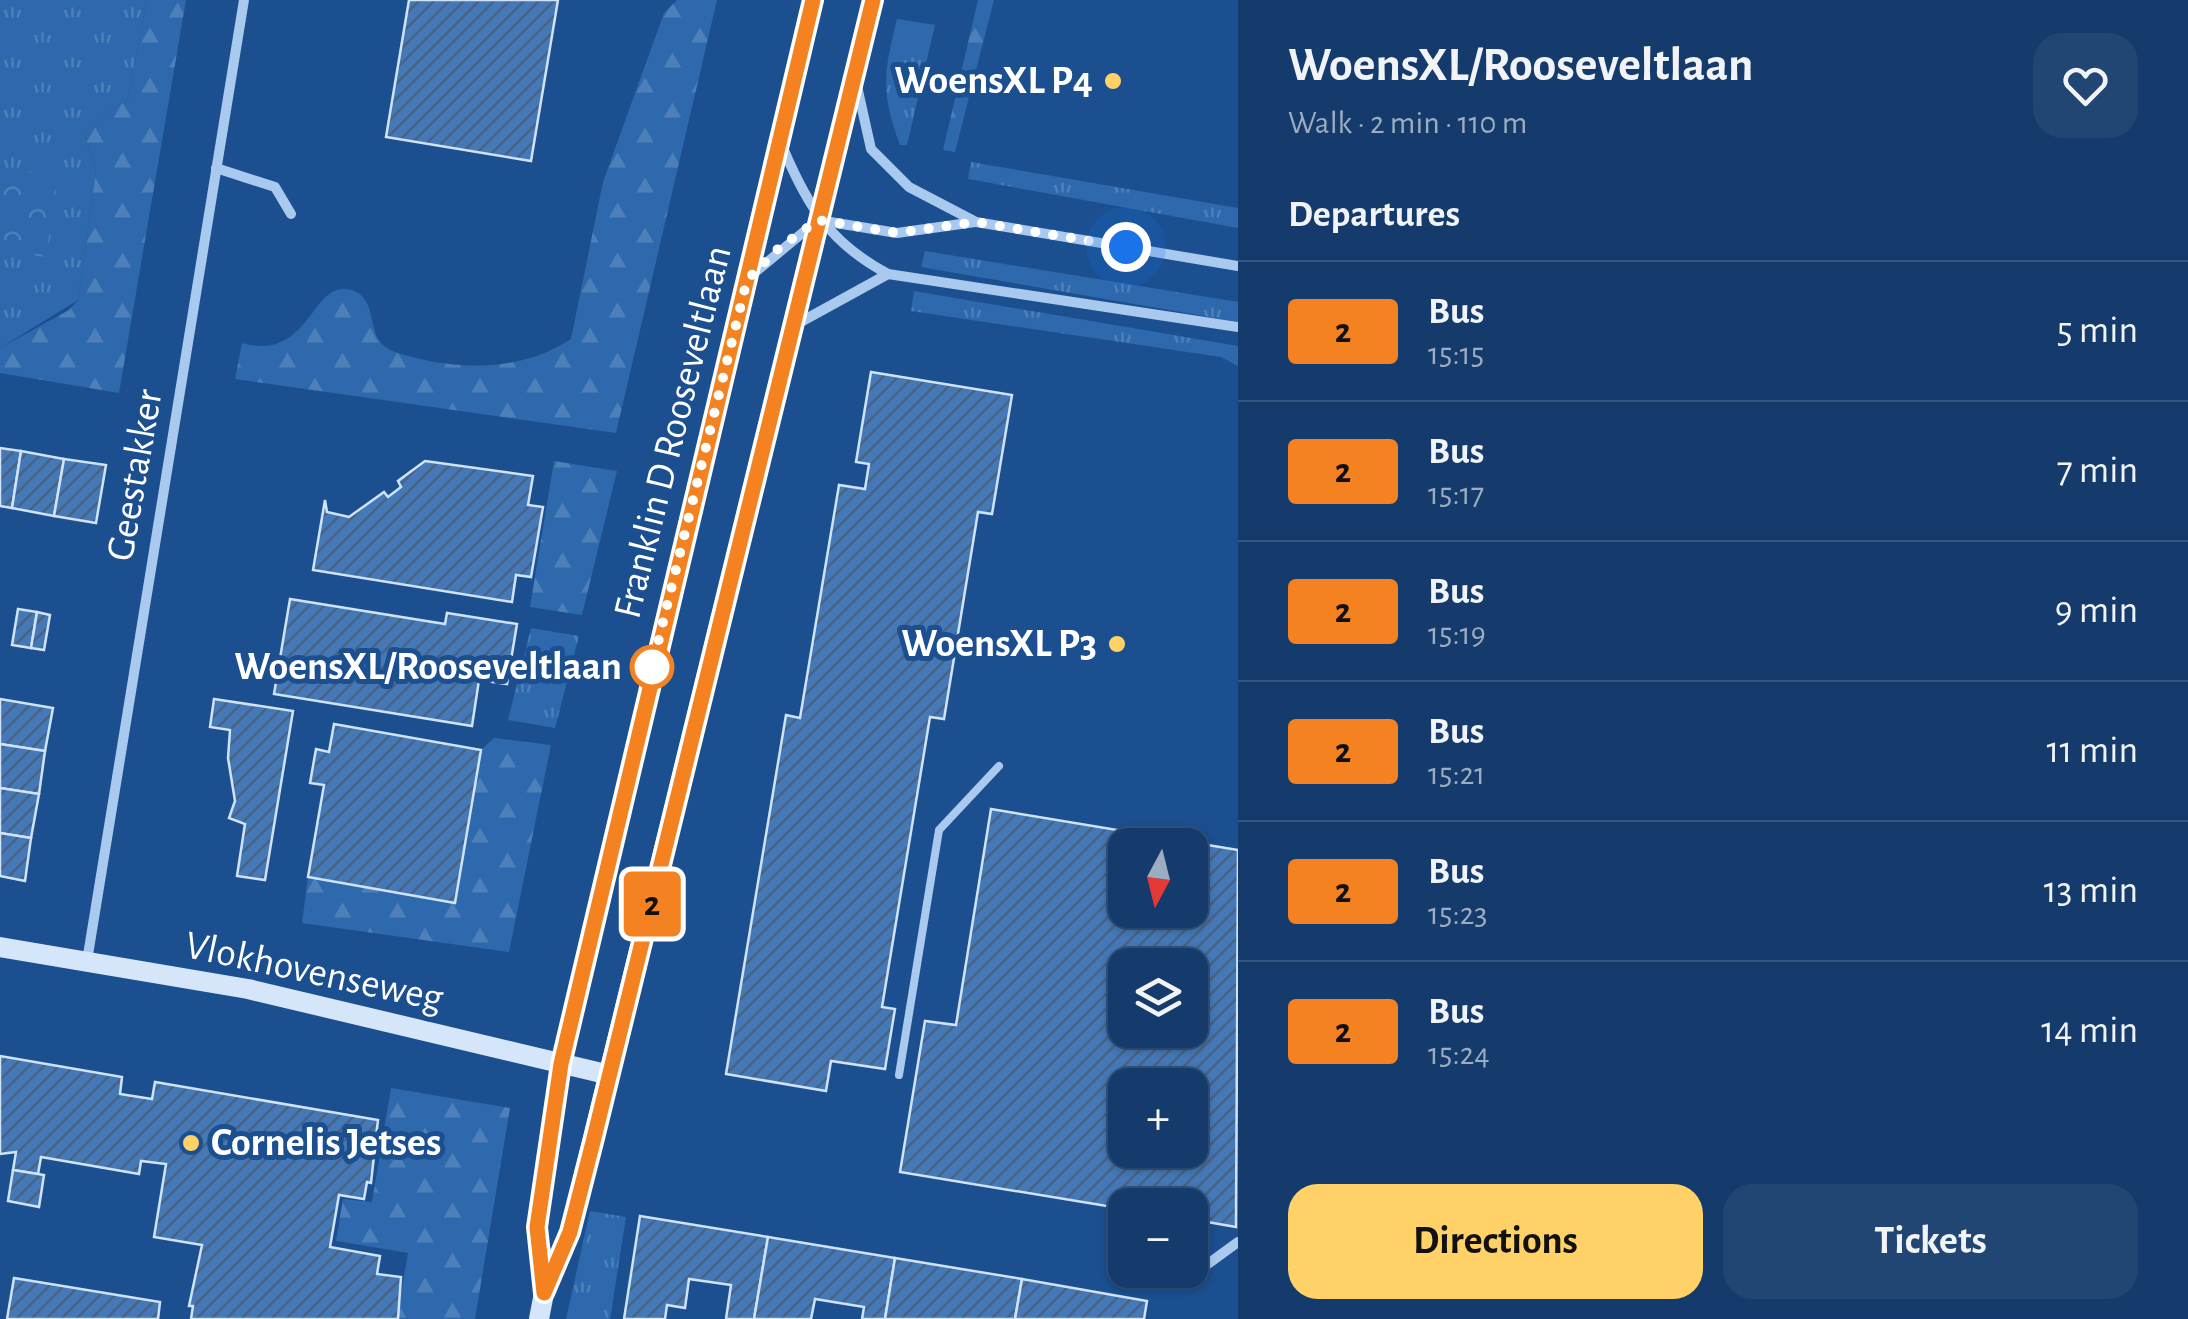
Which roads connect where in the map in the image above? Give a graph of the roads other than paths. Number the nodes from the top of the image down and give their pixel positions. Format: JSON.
{"nodes":[{"id":1,"x":244,"y":0,"type":"edge"},
{"id":2,"x":813,"y":0,"type":"edge"},
{"id":3,"x":874,"y":0,"type":"edge"},
{"id":4,"x":854,"y":76,"type":"junction"},
{"id":5,"x":780,"y":142,"type":"junction"},
{"id":6,"x":216,"y":168,"type":"junction"},
{"id":7,"x":292,"y":214,"type":"dead end"},
{"id":8,"x":818,"y":220,"type":"junction"},
{"id":9,"x":976,"y":222,"type":"junction"},
{"id":10,"x":1238,"y":266,"type":"edge"},
{"id":11,"x":888,"y":274,"type":"junction"},
{"id":12,"x":747,"y":280,"type":"junction"},
{"id":13,"x":792,"y":327,"type":"junction"},
{"id":14,"x":1238,"y":327,"type":"edge"},
{"id":15,"x":999,"y":766,"type":"dead end"},
{"id":16,"x":0,"y":947,"type":"edge"},
{"id":17,"x":87,"y":961,"type":"junction"},
{"id":18,"x":561,"y":1064,"type":"junction"},
{"id":19,"x":610,"y":1075,"type":"junction"},
{"id":20,"x":898,"y":1075,"type":"dead end"},
{"id":21,"x":1238,"y":1242,"type":"edge"},
{"id":22,"x":1208,"y":1263,"type":"edge"},
{"id":23,"x":544,"y":1293,"type":"junction"},
{"id":24,"x":539,"y":1319,"type":"edge"}],
"edges":[{"from":1,"to":6,"type":"street","name":"Geestakker"},
{"from":2,"to":5,"type":"main road","name":"Franklin D Rooseveltlaan"},
{"from":3,"to":4,"type":"main road","name":"Franklin D Rooseveltlaan"},
{"from":4,"to":8,"type":"main road","name":"Franklin D Rooseveltlaan"},
{"from":4,"to":9,"type":"street"},
{"from":5,"to":8,"type":"street"},
{"from":5,"to":12,"type":"main road","name":"Franklin D Rooseveltlaan"},
{"from":6,"to":7,"type":"street"},
{"from":6,"to":17,"type":"street","name":"Geestakker"},
{"from":8,"to":9,"type":"street"},
{"from":8,"to":11,"type":"street"},
{"from":8,"to":12,"type":"street"},
{"from":8,"to":13,"type":"main road","name":"Franklin D Rooseveltlaan"},
{"from":9,"to":10,"type":"street"},
{"from":11,"to":13,"type":"street"},
{"from":11,"to":14,"type":"street"},
{"from":12,"to":18,"type":"main road","name":"Franklin D Rooseveltlaan"},
{"from":13,"to":19,"type":"main road","name":"Franklin D Rooseveltlaan"},
{"from":15,"to":20,"type":"lane"},
{"from":16,"to":17,"type":"main road","name":"Vlokhovenseweg"},
{"from":17,"to":18,"type":"main road","name":"Vlokhovenseweg"},
{"from":18,"to":19,"type":"main road","name":"Vlokhovenseweg"},
{"from":18,"to":23,"type":"main road","name":"Franklin D Rooseveltlaan"},
{"from":19,"to":23,"type":"main road","name":"Franklin D Rooseveltlaan"},
{"from":21,"to":22,"type":"street"},
{"from":23,"to":24,"type":"main road","name":"Franklin D Rooseveltlaan"}]}
